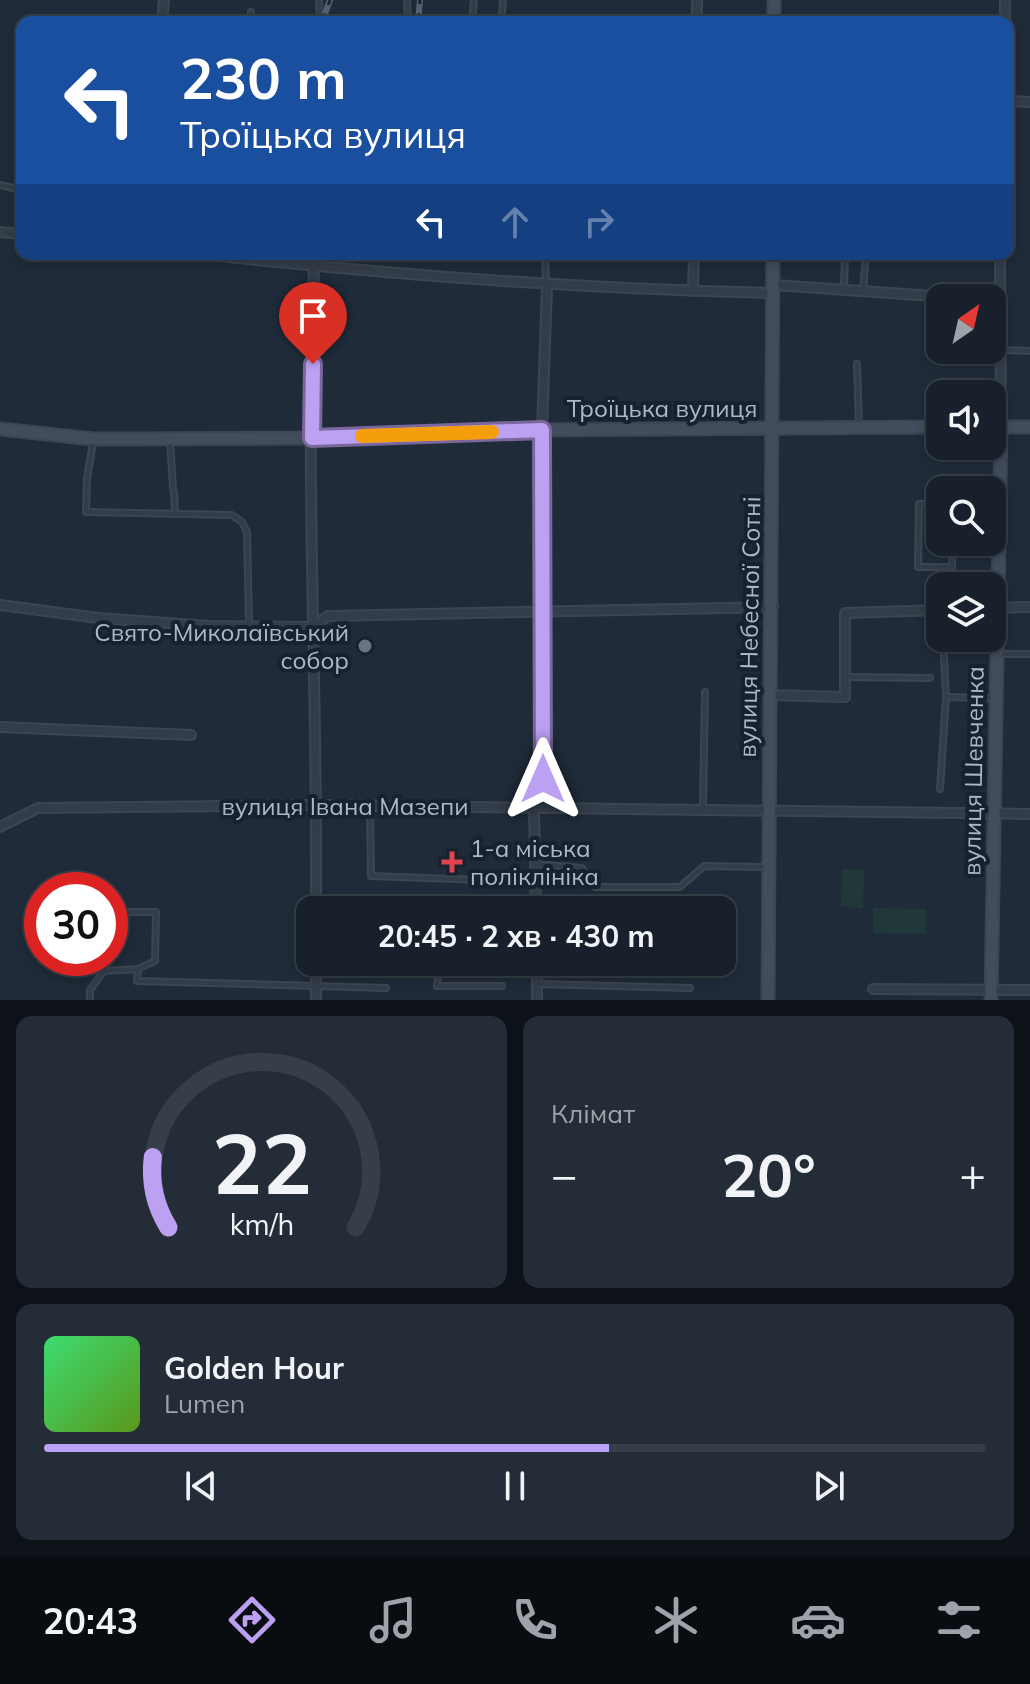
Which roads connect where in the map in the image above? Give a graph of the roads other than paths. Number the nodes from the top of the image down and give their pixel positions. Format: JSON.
{"nodes":[{"id":1,"x":251,"y":12,"type":"dead end"},
{"id":2,"x":251,"y":16,"type":"edge"},
{"id":3,"x":256,"y":260,"type":"edge"},
{"id":4,"x":310,"y":260,"type":"edge"},
{"id":5,"x":545,"y":260,"type":"edge"},
{"id":6,"x":694,"y":260,"type":"edge"},
{"id":7,"x":773,"y":260,"type":"edge"},
{"id":8,"x":845,"y":260,"type":"edge"},
{"id":9,"x":866,"y":260,"type":"edge"},
{"id":10,"x":999,"y":260,"type":"edge"},
{"id":11,"x":311,"y":266,"type":"junction"},
{"id":12,"x":997,"y":284,"type":"edge"},
{"id":13,"x":547,"y":286,"type":"junction"},
{"id":14,"x":774,"y":289,"type":"junction"},
{"id":15,"x":844,"y":290,"type":"junction"},
{"id":16,"x":693,"y":291,"type":"junction"},
{"id":17,"x":863,"y":291,"type":"junction"},
{"id":18,"x":926,"y":295,"type":"edge"},
{"id":19,"x":1006,"y":350,"type":"edge"},
{"id":20,"x":1030,"y":351,"type":"edge"},
{"id":21,"x":857,"y":364,"type":"dead end"},
{"id":22,"x":926,"y":427,"type":"edge"},
{"id":23,"x":1006,"y":427,"type":"edge"},
{"id":24,"x":1030,"y":427,"type":"edge"},
{"id":25,"x":859,"y":428,"type":"junction"},
{"id":26,"x":0,"y":429,"type":"edge"},
{"id":27,"x":542,"y":430,"type":"junction"},
{"id":28,"x":774,"y":430,"type":"junction"},
{"id":29,"x":312,"y":438,"type":"junction"},
{"id":30,"x":93,"y":439,"type":"junction"},
{"id":31,"x":170,"y":439,"type":"junction"},
{"id":32,"x":926,"y":504,"type":"edge"},
{"id":33,"x":175,"y":514,"type":"junction"},
{"id":34,"x":952,"y":556,"type":"edge"},
{"id":35,"x":0,"y":605,"type":"edge"},
{"id":36,"x":773,"y":607,"type":"junction"},
{"id":37,"x":1030,"y":607,"type":"edge"},
{"id":38,"x":1006,"y":608,"type":"edge"},
{"id":39,"x":544,"y":610,"type":"junction"},
{"id":40,"x":926,"y":610,"type":"edge"},
{"id":41,"x":249,"y":626,"type":"junction"},
{"id":42,"x":312,"y":627,"type":"junction"},
{"id":43,"x":944,"y":652,"type":"edge"},
{"id":44,"x":997,"y":654,"type":"joint"},
{"id":45,"x":1030,"y":654,"type":"edge"},
{"id":46,"x":845,"y":677,"type":"junction"},
{"id":47,"x":930,"y":678,"type":"dead end"},
{"id":48,"x":705,"y":692,"type":"dead end"},
{"id":49,"x":769,"y":695,"type":"junction"},
{"id":50,"x":946,"y":697,"type":"junction"},
{"id":51,"x":995,"y":698,"type":"junction"},
{"id":52,"x":0,"y":727,"type":"edge"},
{"id":53,"x":191,"y":735,"type":"dead end"},
{"id":54,"x":940,"y":789,"type":"dead end"},
{"id":55,"x":317,"y":805,"type":"junction"},
{"id":56,"x":370,"y":805,"type":"junction"},
{"id":57,"x":539,"y":808,"type":"junction"},
{"id":58,"x":703,"y":810,"type":"junction"},
{"id":59,"x":768,"y":811,"type":"junction"},
{"id":60,"x":996,"y":814,"type":"junction"},
{"id":61,"x":1030,"y":814,"type":"edge"},
{"id":62,"x":0,"y":827,"type":"edge"},
{"id":63,"x":535,"y":864,"type":"junction"},
{"id":64,"x":768,"y":867,"type":"junction"},
{"id":65,"x":536,"y":882,"type":"junction"},
{"id":66,"x":316,"y":896,"type":"edge"},
{"id":67,"x":536,"y":896,"type":"edge"},
{"id":68,"x":128,"y":912,"type":"edge"},
{"id":69,"x":138,"y":969,"type":"junction"},
{"id":70,"x":316,"y":976,"type":"edge"},
{"id":71,"x":438,"y":976,"type":"edge"},
{"id":72,"x":537,"y":976,"type":"edge"},
{"id":73,"x":316,"y":984,"type":"junction"},
{"id":74,"x":537,"y":984,"type":"junction"},
{"id":75,"x":502,"y":986,"type":"dead end"},
{"id":76,"x":386,"y":988,"type":"dead end"},
{"id":77,"x":690,"y":988,"type":"dead end"},
{"id":78,"x":873,"y":989,"type":"dead end"},
{"id":79,"x":1030,"y":990,"type":"edge"},
{"id":80,"x":991,"y":995,"type":"edge"},
{"id":81,"x":90,"y":1000,"type":"edge"},
{"id":82,"x":316,"y":1000,"type":"edge"},
{"id":83,"x":537,"y":1000,"type":"edge"},
{"id":84,"x":768,"y":1000,"type":"edge"}],
"edges":[{"from":1,"to":2,"type":"lane"},
{"from":3,"to":11,"type":"street"},
{"from":4,"to":11,"type":"lane"},
{"from":5,"to":13,"type":"lane"},
{"from":6,"to":16,"type":"street"},
{"from":7,"to":14,"type":"street","name":"вулиця Небесної Сотні"},
{"from":8,"to":15,"type":"lane"},
{"from":9,"to":17,"type":"lane"},
{"from":10,"to":12,"type":"street","name":"вулиця Шевченка"},
{"from":11,"to":13,"type":"street"},
{"from":11,"to":29,"type":"street"},
{"from":13,"to":16,"type":"street"},
{"from":13,"to":27,"type":"street"},
{"from":14,"to":15,"type":"street"},
{"from":14,"to":16,"type":"street"},
{"from":14,"to":28,"type":"street","name":"вулиця Небесної Сотні"},
{"from":15,"to":17,"type":"street"},
{"from":17,"to":18,"type":"street"},
{"from":19,"to":20,"type":"lane"},
{"from":21,"to":25,"type":"lane"},
{"from":22,"to":25,"type":"street","name":"Троїцька вулиця"},
{"from":23,"to":24,"type":"street"},
{"from":25,"to":28,"type":"street","name":"Троїцька вулиця"},
{"from":26,"to":30,"type":"street","name":"Троїцька вулиця"},
{"from":27,"to":28,"type":"street","name":"Троїцька вулиця"},
{"from":27,"to":29,"type":"street","name":"Троїцька вулиця"},
{"from":27,"to":39,"type":"street"},
{"from":28,"to":36,"type":"street","name":"вулиця Небесної Сотні"},
{"from":29,"to":31,"type":"street","name":"Троїцька вулиця"},
{"from":29,"to":42,"type":"street"},
{"from":30,"to":31,"type":"street","name":"Троїцька вулиця"},
{"from":30,"to":33,"type":"lane"},
{"from":31,"to":33,"type":"lane"},
{"from":32,"to":34,"type":"lane"},
{"from":33,"to":41,"type":"lane"},
{"from":35,"to":41,"type":"street"},
{"from":36,"to":39,"type":"street"},
{"from":36,"to":49,"type":"street","name":"вулиця Небесної Сотні"},
{"from":37,"to":38,"type":"street"},
{"from":39,"to":42,"type":"street"},
{"from":39,"to":57,"type":"street"},
{"from":40,"to":46,"type":"street"},
{"from":41,"to":42,"type":"street"},
{"from":42,"to":55,"type":"street"},
{"from":43,"to":50,"type":"lane"},
{"from":44,"to":45,"type":"lane"},
{"from":44,"to":51,"type":"street","name":"вулиця Шевченка"},
{"from":46,"to":47,"type":"lane"},
{"from":46,"to":49,"type":"street"},
{"from":48,"to":58,"type":"lane"},
{"from":49,"to":59,"type":"street","name":"вулиця Небесної Сотні"},
{"from":50,"to":51,"type":"lane"},
{"from":50,"to":54,"type":"lane"},
{"from":51,"to":60,"type":"street","name":"вулиця Шевченка"},
{"from":52,"to":53,"type":"street"},
{"from":55,"to":56,"type":"street","name":"вулиця Івана Мазепи"},
{"from":55,"to":62,"type":"street","name":"вулиця Івана Мазепи"},
{"from":55,"to":66,"type":"street"},
{"from":56,"to":57,"type":"street","name":"вулиця Івана Мазепи"},
{"from":56,"to":65,"type":"lane"},
{"from":57,"to":58,"type":"street","name":"вулиця Івана Мазепи"},
{"from":57,"to":63,"type":"street"},
{"from":58,"to":59,"type":"street","name":"вулиця Івана Мазепи"},
{"from":59,"to":60,"type":"street","name":"вулиця Івана Мазепи"},
{"from":59,"to":64,"type":"street","name":"вулиця Небесної Сотні"},
{"from":60,"to":61,"type":"street","name":"вулиця Івана Мазепи"},
{"from":60,"to":80,"type":"street","name":"вулиця Шевченка"},
{"from":63,"to":64,"type":"lane"},
{"from":63,"to":65,"type":"street"},
{"from":64,"to":84,"type":"street","name":"вулиця Небесної Сотні"},
{"from":65,"to":67,"type":"street"},
{"from":68,"to":69,"type":"lane"},
{"from":69,"to":73,"type":"lane"},
{"from":69,"to":81,"type":"lane"},
{"from":70,"to":73,"type":"street"},
{"from":71,"to":75,"type":"lane"},
{"from":72,"to":74,"type":"street"},
{"from":73,"to":76,"type":"lane"},
{"from":73,"to":82,"type":"street"},
{"from":74,"to":77,"type":"lane"},
{"from":74,"to":83,"type":"street"},
{"from":78,"to":80,"type":"street"},
{"from":79,"to":80,"type":"street"}]}
